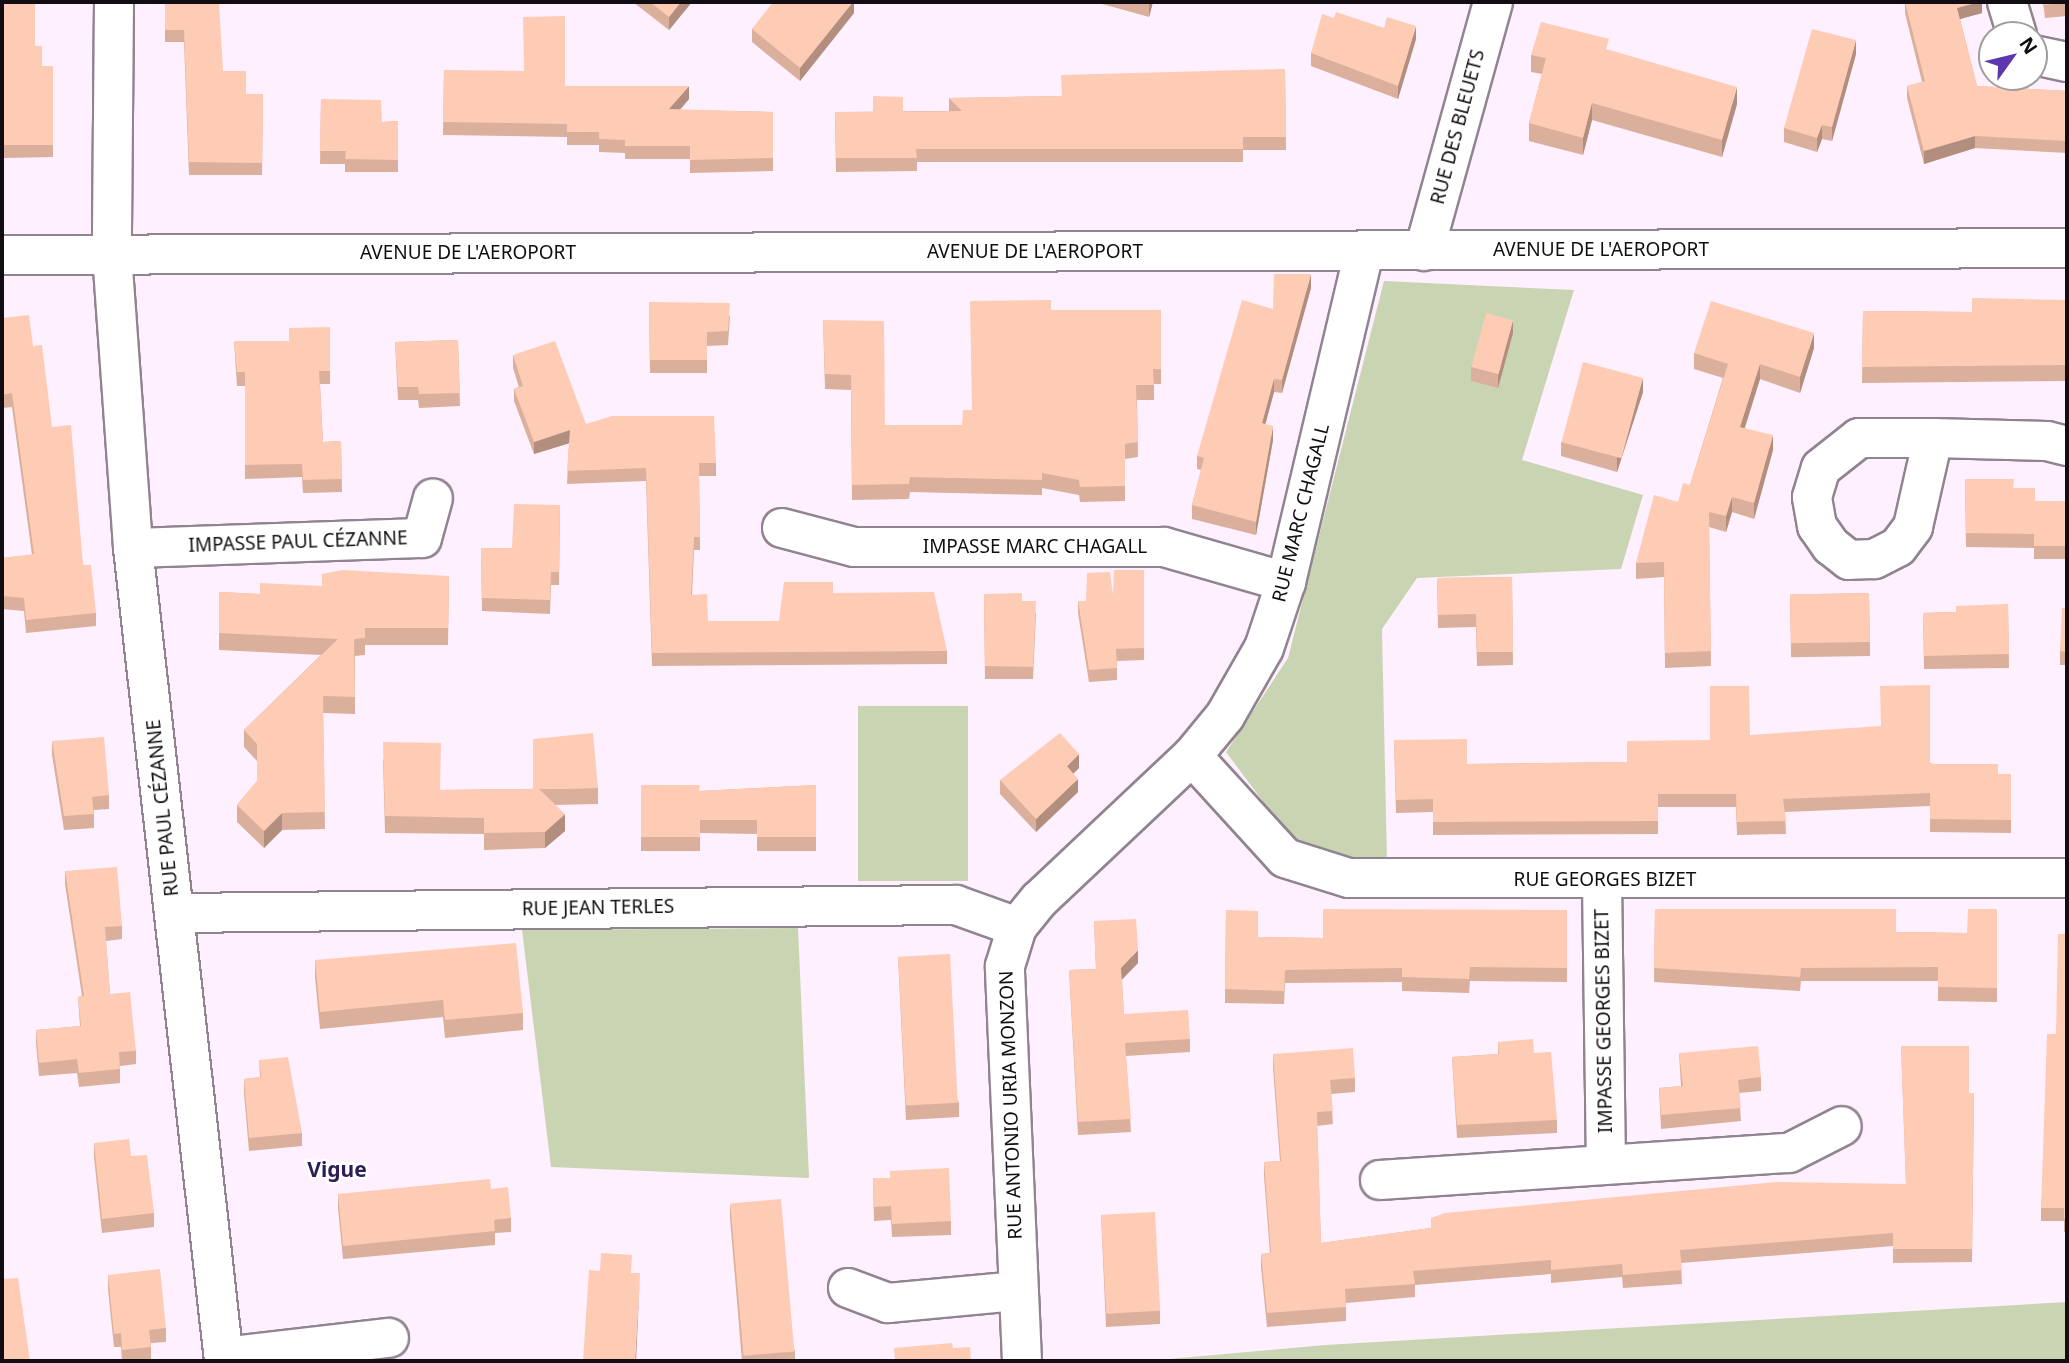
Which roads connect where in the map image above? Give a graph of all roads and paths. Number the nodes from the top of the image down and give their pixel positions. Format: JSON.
{"nodes":[{"id":1,"x":114,"y":2,"type":"edge"},
{"id":2,"x":1493,"y":2,"type":"edge"},
{"id":3,"x":2007,"y":2,"type":"edge"},
{"id":4,"x":2013,"y":21,"type":"edge"},
{"id":5,"x":2048,"y":58,"type":"edge"},
{"id":6,"x":2067,"y":62,"type":"edge"},
{"id":7,"x":2067,"y":248,"type":"edge"},
{"id":8,"x":1364,"y":251,"type":"junction"},
{"id":9,"x":1424,"y":251,"type":"junction"},
{"id":10,"x":112,"y":254,"type":"junction"},
{"id":11,"x":2,"y":255,"type":"edge"},
{"id":12,"x":1933,"y":438,"type":"dead end"},
{"id":13,"x":2067,"y":446,"type":"edge"},
{"id":14,"x":433,"y":498,"type":"dead end"},
{"id":15,"x":782,"y":528,"type":"dead end"},
{"id":16,"x":133,"y":548,"type":"junction"},
{"id":17,"x":1286,"y":582,"type":"junction"},
{"id":18,"x":1192,"y":756,"type":"junction"},
{"id":19,"x":2067,"y":878,"type":"edge"},
{"id":20,"x":1602,"y":881,"type":"junction"},
{"id":21,"x":174,"y":912,"type":"junction"},
{"id":22,"x":1017,"y":926,"type":"junction"},
{"id":23,"x":1842,"y":1126,"type":"dead end"},
{"id":24,"x":1606,"y":1161,"type":"junction"},
{"id":25,"x":1380,"y":1180,"type":"dead end"},
{"id":26,"x":848,"y":1288,"type":"dead end"},
{"id":27,"x":1018,"y":1291,"type":"junction"},
{"id":28,"x":389,"y":1338,"type":"dead end"},
{"id":29,"x":224,"y":1359,"type":"edge"},
{"id":30,"x":1022,"y":1361,"type":"edge"}],
"edges":[{"from":1,"to":10,"type":"street","name":"RUE PAUL CÉZANNE"},
{"from":2,"to":9,"type":"street","name":"RUE DES BLEUETS"},
{"from":3,"to":4,"type":"street"},
{"from":5,"to":6,"type":"street"},
{"from":7,"to":9,"type":"street","name":"AVENUE DE L'AEROPORT"},
{"from":8,"to":9,"type":"street","name":"AVENUE DE L'AEROPORT"},
{"from":8,"to":10,"type":"street","name":"AVENUE DE L'AEROPORT"},
{"from":8,"to":17,"type":"street","name":"RUE MARC CHAGALL"},
{"from":10,"to":11,"type":"street","name":"AVENUE DE L'AEROPORT"},
{"from":10,"to":16,"type":"street","name":"RUE PAUL CÉZANNE"},
{"from":12,"to":13,"type":"street"},
{"from":14,"to":16,"type":"street","name":"IMPASSE PAUL CÉZANNE"},
{"from":15,"to":17,"type":"street","name":"IMPASSE MARC CHAGALL"},
{"from":16,"to":21,"type":"street","name":"RUE PAUL CÉZANNE"},
{"from":17,"to":18,"type":"street","name":"RUE MARC CHAGALL"},
{"from":18,"to":20,"type":"street","name":"RUE GEORGES BIZET"},
{"from":18,"to":22,"type":"street","name":"RUE ANTONIO URIA MONZON"},
{"from":19,"to":20,"type":"street","name":"RUE GEORGES BIZET"},
{"from":20,"to":24,"type":"street","name":"IMPASSE GEORGES BIZET"},
{"from":21,"to":22,"type":"street","name":"RUE JEAN TERLES"},
{"from":21,"to":29,"type":"street","name":"RUE PAUL CÉZANNE"},
{"from":22,"to":27,"type":"street","name":"RUE ANTONIO URIA MONZON"},
{"from":23,"to":24,"type":"street","name":"IMPASSE GEORGES BIZET"},
{"from":24,"to":25,"type":"street","name":"IMPASSE GEORGES BIZET"},
{"from":26,"to":27,"type":"street"},
{"from":27,"to":30,"type":"street","name":"RUE ANTONIO URIA MONZON"},
{"from":28,"to":29,"type":"street"}]}
